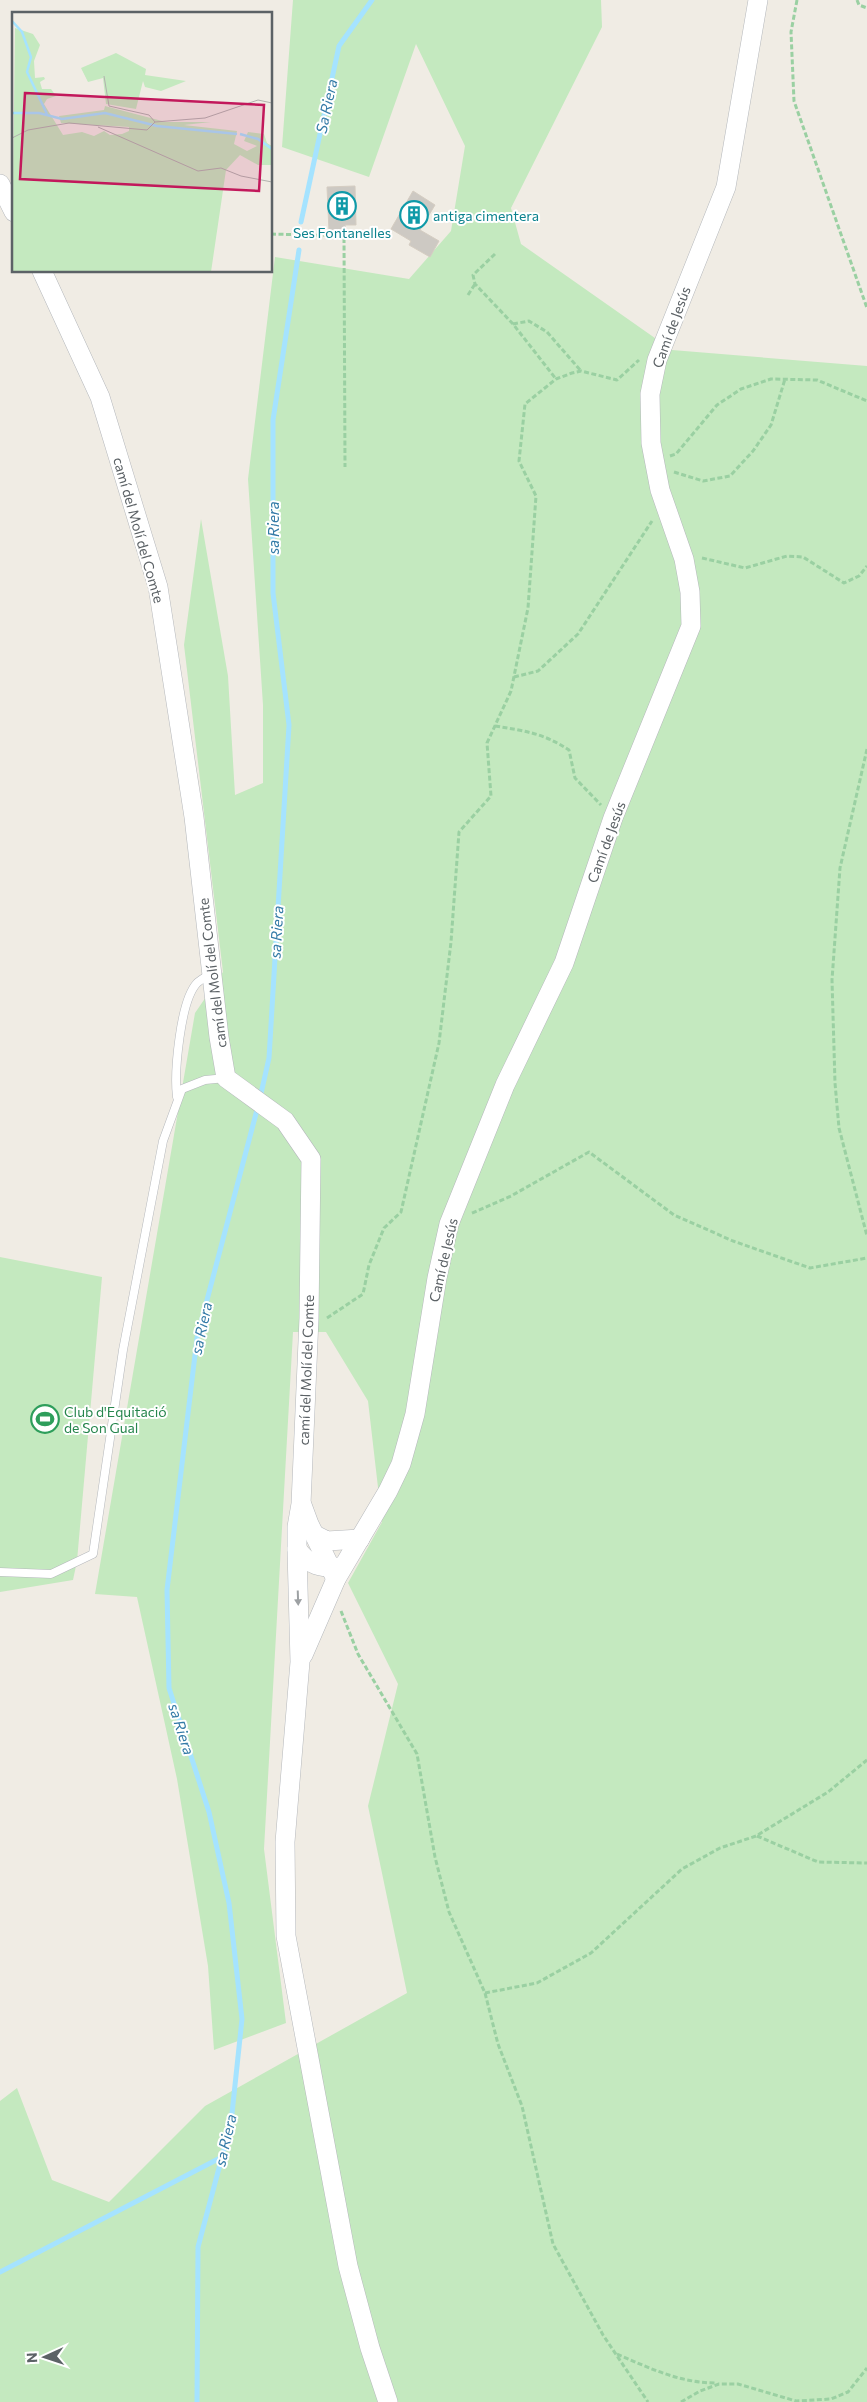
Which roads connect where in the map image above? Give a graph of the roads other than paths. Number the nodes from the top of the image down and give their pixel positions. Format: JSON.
{"nodes":[{"id":1,"x":758,"y":0,"type":"edge"},
{"id":2,"x":0,"y":184,"type":"edge"},
{"id":3,"x":12,"y":208,"type":"edge"},
{"id":4,"x":42,"y":272,"type":"edge"},
{"id":5,"x":212,"y":973,"type":"junction"},
{"id":6,"x":231,"y":1082,"type":"junction"},
{"id":7,"x":177,"y":1102,"type":"junction"},
{"id":8,"x":301,"y":1504,"type":"junction"},
{"id":9,"x":315,"y":1535,"type":"junction"},
{"id":10,"x":360,"y":1539,"type":"junction"},
{"id":11,"x":297,"y":1549,"type":"junction"},
{"id":12,"x":0,"y":1572,"type":"edge"},
{"id":13,"x":335,"y":1575,"type":"junction"},
{"id":14,"x":300,"y":1662,"type":"junction"},
{"id":15,"x":388,"y":2402,"type":"edge"}],
"edges":[{"from":1,"to":10,"type":"street","name":"Camí de Jesús"},
{"from":2,"to":3,"type":"street"},
{"from":4,"to":5,"type":"street","name":"camí del Molí del Comte"},
{"from":5,"to":6,"type":"street","name":"camí del Molí del Comte"},
{"from":5,"to":7,"type":"lane"},
{"from":6,"to":7,"type":"lane"},
{"from":6,"to":8,"type":"street","name":"camí del Molí del Comte"},
{"from":7,"to":12,"type":"lane"},
{"from":8,"to":9,"type":"street"},
{"from":8,"to":11,"type":"street","name":"camí del Molí del Comte"},
{"from":9,"to":10,"type":"street"},
{"from":9,"to":13,"type":"street"},
{"from":10,"to":13,"type":"street","name":"Camí de Jesús"},
{"from":11,"to":13,"type":"street"},
{"from":11,"to":14,"type":"street","name":"camí del Molí del Comte","one_way":true},
{"from":13,"to":14,"type":"street","name":"Camí de Jesús"},
{"from":14,"to":15,"type":"street"}]}
